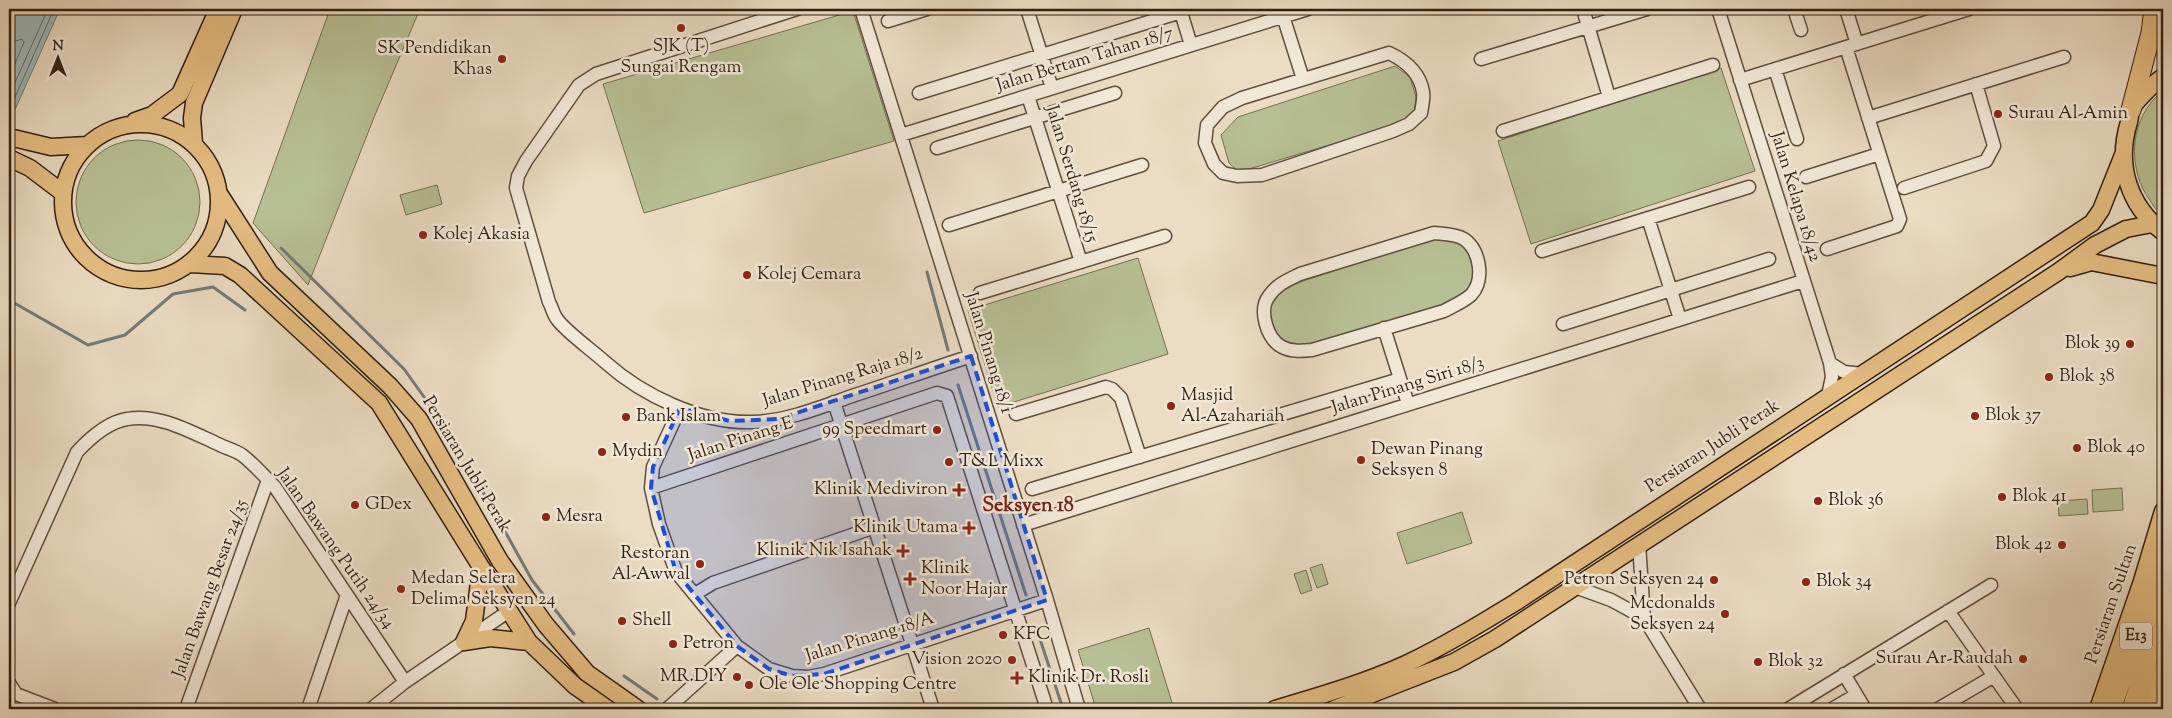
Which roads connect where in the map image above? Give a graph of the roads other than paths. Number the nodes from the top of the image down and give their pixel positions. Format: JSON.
{"nodes":[{"id":1,"x":218,"y":9,"type":"edge"},
{"id":2,"x":234,"y":9,"type":"edge"},
{"id":3,"x":797,"y":9,"type":"edge"},
{"id":4,"x":861,"y":9,"type":"edge"},
{"id":5,"x":927,"y":9,"type":"edge"},
{"id":6,"x":1027,"y":9,"type":"edge"},
{"id":7,"x":1308,"y":9,"type":"edge"},
{"id":8,"x":1583,"y":9,"type":"edge"},
{"id":9,"x":1646,"y":9,"type":"edge"},
{"id":10,"x":1718,"y":9,"type":"edge"},
{"id":11,"x":1794,"y":9,"type":"edge"},
{"id":12,"x":1846,"y":9,"type":"edge"},
{"id":13,"x":1967,"y":9,"type":"edge"},
{"id":14,"x":2154,"y":9,"type":"edge"},
{"id":15,"x":1180,"y":10,"type":"edge"},
{"id":16,"x":1283,"y":16,"type":"junction"},
{"id":17,"x":888,"y":21,"type":"dead end"},
{"id":18,"x":1588,"y":26,"type":"junction"},
{"id":19,"x":1801,"y":30,"type":"dead end"},
{"id":20,"x":1191,"y":45,"type":"junction"},
{"id":21,"x":1851,"y":46,"type":"junction"},
{"id":22,"x":1042,"y":55,"type":"junction"},
{"id":23,"x":2064,"y":56,"type":"dead end"},
{"id":24,"x":1481,"y":59,"type":"dead end"},
{"id":25,"x":1713,"y":64,"type":"dead end"},
{"id":26,"x":1775,"y":69,"type":"junction"},
{"id":27,"x":2163,"y":77,"type":"edge"},
{"id":28,"x":1303,"y":79,"type":"junction"},
{"id":29,"x":1740,"y":80,"type":"junction"},
{"id":30,"x":1976,"y":84,"type":"junction"},
{"id":31,"x":1052,"y":88,"type":"junction"},
{"id":32,"x":1115,"y":92,"type":"dead end"},
{"id":33,"x":919,"y":93,"type":"dead end"},
{"id":34,"x":1028,"y":96,"type":"junction"},
{"id":35,"x":1609,"y":97,"type":"junction"},
{"id":36,"x":2131,"y":110,"type":"junction"},
{"id":37,"x":1035,"y":118,"type":"junction"},
{"id":38,"x":1868,"y":118,"type":"junction"},
{"id":39,"x":118,"y":127,"type":"junction"},
{"id":40,"x":1503,"y":130,"type":"dead end"},
{"id":41,"x":901,"y":135,"type":"junction"},
{"id":42,"x":9,"y":137,"type":"edge"},
{"id":43,"x":1797,"y":138,"type":"dead end"},
{"id":44,"x":194,"y":143,"type":"junction"},
{"id":45,"x":87,"y":145,"type":"junction"},
{"id":46,"x":937,"y":148,"type":"dead end"},
{"id":47,"x":1879,"y":154,"type":"junction"},
{"id":48,"x":2122,"y":155,"type":"junction"},
{"id":49,"x":9,"y":158,"type":"edge"},
{"id":50,"x":1142,"y":165,"type":"dead end"},
{"id":51,"x":1806,"y":178,"type":"dead end"},
{"id":52,"x":1749,"y":187,"type":"dead end"},
{"id":53,"x":1904,"y":188,"type":"dead end"},
{"id":54,"x":1058,"y":191,"type":"junction"},
{"id":55,"x":63,"y":193,"type":"junction"},
{"id":56,"x":220,"y":195,"type":"junction"},
{"id":57,"x":1648,"y":218,"type":"junction"},
{"id":58,"x":949,"y":225,"type":"dead end"},
{"id":59,"x":2158,"y":228,"type":"edge"},
{"id":60,"x":1165,"y":236,"type":"dead end"},
{"id":61,"x":1827,"y":249,"type":"dead end"},
{"id":62,"x":1542,"y":251,"type":"dead end"},
{"id":63,"x":1769,"y":260,"type":"dead end"},
{"id":64,"x":1081,"y":262,"type":"junction"},
{"id":65,"x":190,"y":264,"type":"junction"},
{"id":66,"x":2058,"y":272,"type":"junction"},
{"id":67,"x":2163,"y":276,"type":"edge"},
{"id":68,"x":1803,"y":281,"type":"junction"},
{"id":69,"x":1671,"y":290,"type":"junction"},
{"id":70,"x":980,"y":293,"type":"dead end"},
{"id":71,"x":1680,"y":319,"type":"junction"},
{"id":72,"x":1562,"y":324,"type":"dead end"},
{"id":73,"x":1384,"y":328,"type":"junction"},
{"id":74,"x":971,"y":356,"type":"junction"},
{"id":75,"x":1830,"y":362,"type":"junction"},
{"id":76,"x":1863,"y":374,"type":"junction"},
{"id":77,"x":1400,"y":379,"type":"junction"},
{"id":78,"x":1828,"y":395,"type":"junction"},
{"id":79,"x":834,"y":402,"type":"junction"},
{"id":80,"x":1408,"y":404,"type":"junction"},
{"id":81,"x":680,"y":408,"type":"junction"},
{"id":82,"x":1016,"y":414,"type":"dead end"},
{"id":83,"x":842,"y":425,"type":"junction"},
{"id":84,"x":1140,"y":457,"type":"junction"},
{"id":85,"x":268,"y":480,"type":"junction"},
{"id":86,"x":651,"y":488,"type":"junction"},
{"id":87,"x":1032,"y":489,"type":"dead end"},
{"id":88,"x":2163,"y":511,"type":"edge"},
{"id":89,"x":1022,"y":524,"type":"junction"},
{"id":90,"x":875,"y":527,"type":"junction"},
{"id":91,"x":1639,"y":544,"type":"junction"},
{"id":92,"x":500,"y":561,"type":"junction"},
{"id":93,"x":2163,"y":563,"type":"edge"},
{"id":94,"x":481,"y":567,"type":"junction"},
{"id":95,"x":1991,"y":585,"type":"dead end"},
{"id":96,"x":1575,"y":587,"type":"junction"},
{"id":97,"x":695,"y":594,"type":"junction"},
{"id":98,"x":347,"y":596,"type":"junction"},
{"id":99,"x":1047,"y":600,"type":"junction"},
{"id":100,"x":9,"y":603,"type":"edge"},
{"id":101,"x":1015,"y":610,"type":"junction"},
{"id":102,"x":509,"y":611,"type":"junction"},
{"id":103,"x":1948,"y":611,"type":"junction"},
{"id":104,"x":2163,"y":612,"type":"edge"},
{"id":105,"x":1644,"y":618,"type":"junction"},
{"id":106,"x":464,"y":642,"type":"junction"},
{"id":107,"x":529,"y":642,"type":"junction"},
{"id":108,"x":912,"y":644,"type":"junction"},
{"id":109,"x":737,"y":646,"type":"junction"},
{"id":110,"x":2163,"y":668,"type":"edge"},
{"id":111,"x":1844,"y":674,"type":"junction"},
{"id":112,"x":1994,"y":676,"type":"junction"},
{"id":113,"x":405,"y":682,"type":"junction"},
{"id":114,"x":9,"y":683,"type":"edge"},
{"id":115,"x":1856,"y":695,"type":"junction"},
{"id":116,"x":56,"y":709,"type":"edge"},
{"id":117,"x":186,"y":709,"type":"edge"},
{"id":118,"x":308,"y":709,"type":"edge"},
{"id":119,"x":371,"y":709,"type":"edge"},
{"id":120,"x":608,"y":709,"type":"edge"},
{"id":121,"x":638,"y":709,"type":"edge"},
{"id":122,"x":667,"y":709,"type":"edge"},
{"id":123,"x":933,"y":709,"type":"edge"},
{"id":124,"x":1047,"y":709,"type":"edge"},
{"id":125,"x":1079,"y":709,"type":"edge"},
{"id":126,"x":1275,"y":709,"type":"edge"},
{"id":127,"x":1334,"y":709,"type":"edge"},
{"id":128,"x":1700,"y":709,"type":"edge"},
{"id":129,"x":1788,"y":709,"type":"edge"},
{"id":130,"x":1832,"y":709,"type":"edge"},
{"id":131,"x":1865,"y":709,"type":"edge"},
{"id":132,"x":1938,"y":709,"type":"edge"},
{"id":133,"x":2016,"y":709,"type":"edge"},
{"id":134,"x":2098,"y":709,"type":"edge"},
{"id":135,"x":2111,"y":709,"type":"edge"},
{"id":136,"x":2132,"y":709,"type":"edge"},
{"id":137,"x":2150,"y":709,"type":"edge"}],
"edges":[{"from":1,"to":39,"type":"main road"},
{"from":2,"to":44,"type":"main road"},
{"from":3,"to":81,"type":"street","name":"Jalan Pinang Raja 18/2"},
{"from":4,"to":41,"type":"street","name":"Jalan Pinang 18/1"},
{"from":5,"to":17,"type":"street"},
{"from":6,"to":22,"type":"street"},
{"from":7,"to":16,"type":"street","name":"Jalan Bertam Tahan 18/7"},
{"from":8,"to":18,"type":"street"},
{"from":9,"to":18,"type":"street"},
{"from":10,"to":29,"type":"street","name":"Jalan Kelapa 18/42"},
{"from":11,"to":19,"type":"street"},
{"from":12,"to":21,"type":"street"},
{"from":13,"to":21,"type":"street"},
{"from":14,"to":36,"type":"highway"},
{"from":15,"to":20,"type":"street"},
{"from":15,"to":22,"type":"street"},
{"from":16,"to":20,"type":"street","name":"Jalan Bertam Tahan 18/7"},
{"from":16,"to":28,"type":"street"},
{"from":18,"to":24,"type":"street"},
{"from":18,"to":35,"type":"street"},
{"from":20,"to":31,"type":"street","name":"Jalan Bertam Tahan 18/7"},
{"from":21,"to":26,"type":"street"},
{"from":21,"to":38,"type":"street"},
{"from":22,"to":31,"type":"street"},
{"from":22,"to":33,"type":"street"},
{"from":23,"to":30,"type":"street"},
{"from":25,"to":35,"type":"street"},
{"from":26,"to":29,"type":"street"},
{"from":26,"to":43,"type":"street"},
{"from":27,"to":36,"type":"main road"},
{"from":28,"to":28,"type":"street"},
{"from":29,"to":68,"type":"street","name":"Jalan Kelapa 18/42"},
{"from":30,"to":38,"type":"street"},
{"from":30,"to":53,"type":"street"},
{"from":31,"to":34,"type":"street","name":"Jalan Bertam Tahan 18/7"},
{"from":32,"to":37,"type":"street"},
{"from":34,"to":37,"type":"street","name":"Jalan Serdang 18/15"},
{"from":34,"to":41,"type":"street","name":"Jalan Bertam Tahan 18/7"},
{"from":35,"to":40,"type":"street"},
{"from":36,"to":48,"type":"main road"},
{"from":37,"to":46,"type":"street"},
{"from":37,"to":54,"type":"street","name":"Jalan Serdang 18/15"},
{"from":38,"to":47,"type":"street"},
{"from":39,"to":44,"type":"main road"},
{"from":39,"to":45,"type":"main road"},
{"from":41,"to":74,"type":"street","name":"Jalan Pinang 18/1"},
{"from":42,"to":45,"type":"main road"},
{"from":44,"to":56,"type":"main road"},
{"from":45,"to":55,"type":"main road"},
{"from":47,"to":51,"type":"street"},
{"from":47,"to":61,"type":"street"},
{"from":48,"to":59,"type":"main road"},
{"from":48,"to":76,"type":"main road","name":"Persiaran Jubli Perak"},
{"from":49,"to":55,"type":"main road"},
{"from":50,"to":54,"type":"street"},
{"from":52,"to":57,"type":"street"},
{"from":54,"to":58,"type":"street"},
{"from":54,"to":64,"type":"street","name":"Jalan Serdang 18/15"},
{"from":55,"to":65,"type":"main road"},
{"from":56,"to":65,"type":"main road"},
{"from":56,"to":92,"type":"main road","name":"Persiaran Jubli Perak"},
{"from":57,"to":62,"type":"street"},
{"from":57,"to":69,"type":"street"},
{"from":59,"to":66,"type":"main road"},
{"from":60,"to":64,"type":"street"},
{"from":63,"to":69,"type":"street"},
{"from":64,"to":70,"type":"street"},
{"from":65,"to":94,"type":"main road"},
{"from":66,"to":67,"type":"main road"},
{"from":66,"to":91,"type":"main road"},
{"from":68,"to":71,"type":"street","name":"Jalan Pinang Siri 18/3"},
{"from":68,"to":75,"type":"street","name":"Jalan Kelapa 18/42"},
{"from":69,"to":71,"type":"street"},
{"from":69,"to":72,"type":"street"},
{"from":71,"to":80,"type":"street","name":"Jalan Pinang Siri 18/3"},
{"from":73,"to":73,"type":"street"},
{"from":73,"to":77,"type":"street"},
{"from":74,"to":79,"type":"street","name":"Jalan Pinang Raja 18/2"},
{"from":74,"to":89,"type":"street","name":"Jalan Pinang 18/1"},
{"from":75,"to":76,"type":"street"},
{"from":75,"to":78,"type":"street","name":"Jalan Kelapa 18/42"},
{"from":76,"to":78,"type":"main road","name":"Persiaran Jubli Perak"},
{"from":77,"to":80,"type":"street"},
{"from":77,"to":84,"type":"street"},
{"from":78,"to":126,"type":"main road","name":"Persiaran Jubli Perak"},
{"from":79,"to":81,"type":"street","name":"Jalan Pinang Raja 18/2"},
{"from":79,"to":83,"type":"street"},
{"from":80,"to":89,"type":"street","name":"Jalan Pinang Siri 18/3"},
{"from":81,"to":86,"type":"street","name":"Jalan Pinang 18/A"},
{"from":82,"to":84,"type":"street"},
{"from":83,"to":86,"type":"street","name":"Jalan Pinang E"},
{"from":83,"to":90,"type":"street"},
{"from":83,"to":101,"type":"street","name":"Jalan Pinang E"},
{"from":84,"to":87,"type":"street"},
{"from":85,"to":98,"type":"street","name":"Jalan Bawang Putih 24/34"},
{"from":85,"to":100,"type":"street","name":"Jalan Bawang Putih 24/34"},
{"from":85,"to":117,"type":"street","name":"Jalan Bawang Besar 24/35"},
{"from":86,"to":97,"type":"street","name":"Jalan Pinang 18/A"},
{"from":88,"to":134,"type":"main road","name":"Persiaran Sultan"},
{"from":89,"to":99,"type":"street","name":"Jalan Pinang 18/1"},
{"from":90,"to":97,"type":"street"},
{"from":90,"to":108,"type":"street"},
{"from":91,"to":96,"type":"main road"},
{"from":91,"to":105,"type":"street"},
{"from":92,"to":102,"type":"main road"},
{"from":92,"to":121,"type":"main road","name":"Persiaran Jubli Perak"},
{"from":93,"to":135,"type":"highway","number":"E13"},
{"from":94,"to":102,"type":"main road"},
{"from":94,"to":106,"type":"main road"},
{"from":95,"to":103,"type":"street"},
{"from":96,"to":105,"type":"street"},
{"from":96,"to":127,"type":"main road"},
{"from":97,"to":109,"type":"street","name":"Jalan Pinang 18/A"},
{"from":98,"to":113,"type":"street","name":"Jalan Bawang Putih 24/34"},
{"from":98,"to":118,"type":"street"},
{"from":99,"to":101,"type":"street","name":"Jalan Pinang 18/A"},
{"from":99,"to":125,"type":"street","name":"Jalan Pinang 18/1"},
{"from":101,"to":108,"type":"street","name":"Jalan Pinang 18/A"},
{"from":101,"to":124,"type":"street"},
{"from":102,"to":106,"type":"street"},
{"from":102,"to":107,"type":"main road"},
{"from":103,"to":111,"type":"street"},
{"from":103,"to":112,"type":"street"},
{"from":104,"to":136,"type":"highway","number":"E13"},
{"from":105,"to":128,"type":"street"},
{"from":106,"to":107,"type":"main road"},
{"from":106,"to":113,"type":"street"},
{"from":107,"to":120,"type":"main road"},
{"from":108,"to":109,"type":"street","name":"Jalan Pinang 18/A"},
{"from":108,"to":123,"type":"street"},
{"from":109,"to":122,"type":"street"},
{"from":110,"to":137,"type":"main road"},
{"from":111,"to":115,"type":"street"},
{"from":111,"to":129,"type":"street"},
{"from":112,"to":132,"type":"street"},
{"from":112,"to":133,"type":"street"},
{"from":113,"to":119,"type":"street"},
{"from":114,"to":116,"type":"street"},
{"from":115,"to":130,"type":"street"},
{"from":115,"to":131,"type":"street"}]}
